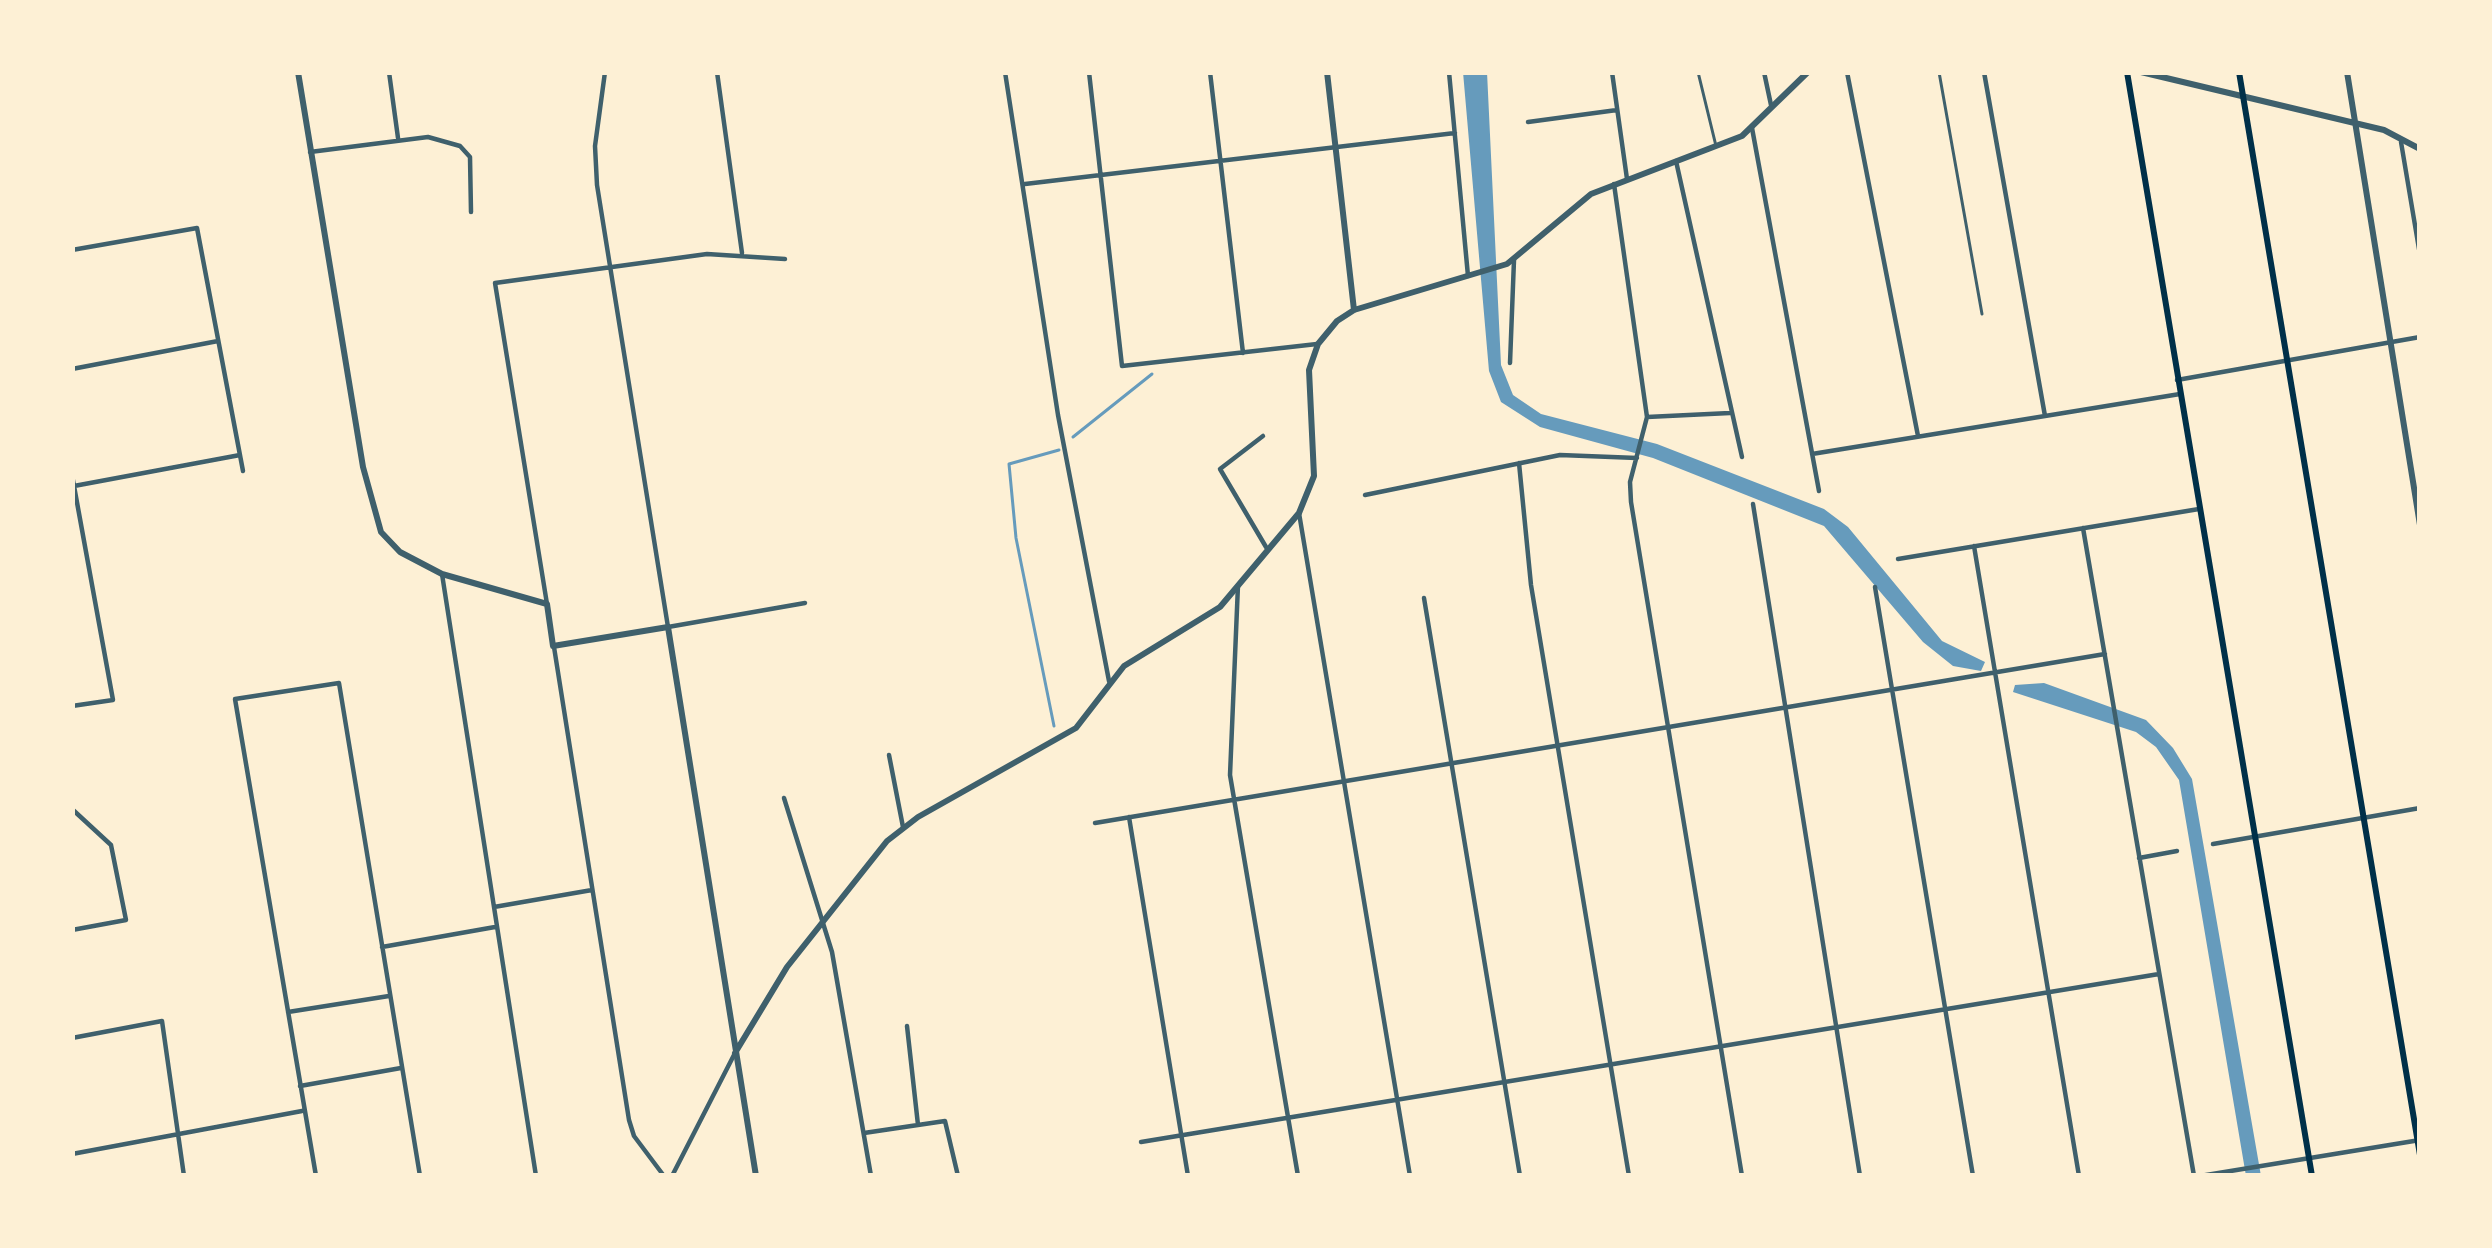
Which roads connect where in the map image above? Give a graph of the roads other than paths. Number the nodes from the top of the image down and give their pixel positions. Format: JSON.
{"nodes":[{"id":1,"x":298,"y":72,"type":"edge"},
{"id":2,"x":388,"y":72,"type":"edge"},
{"id":3,"x":605,"y":72,"type":"edge"},
{"id":4,"x":717,"y":72,"type":"edge"},
{"id":5,"x":1005,"y":72,"type":"edge"},
{"id":6,"x":1089,"y":72,"type":"edge"},
{"id":7,"x":1210,"y":72,"type":"edge"},
{"id":8,"x":1327,"y":72,"type":"edge"},
{"id":9,"x":1450,"y":72,"type":"edge"},
{"id":10,"x":1612,"y":72,"type":"edge"},
{"id":11,"x":1698,"y":72,"type":"edge"},
{"id":12,"x":1764,"y":72,"type":"edge"},
{"id":13,"x":1808,"y":72,"type":"edge"},
{"id":14,"x":1846,"y":72,"type":"edge"},
{"id":15,"x":1939,"y":72,"type":"edge"},
{"id":16,"x":1984,"y":72,"type":"edge"},
{"id":17,"x":2127,"y":72,"type":"edge"},
{"id":18,"x":2141,"y":72,"type":"edge"},
{"id":19,"x":2239,"y":72,"type":"edge"},
{"id":20,"x":2347,"y":72,"type":"edge"},
{"id":21,"x":2242,"y":97,"type":"junction"},
{"id":22,"x":1617,"y":110,"type":"junction"},
{"id":23,"x":1772,"y":110,"type":"junction"},
{"id":24,"x":1528,"y":122,"type":"dead end"},
{"id":25,"x":2354,"y":122,"type":"junction"},
{"id":26,"x":1752,"y":128,"type":"junction"},
{"id":27,"x":1455,"y":133,"type":"junction"},
{"id":28,"x":2400,"y":136,"type":"junction"},
{"id":29,"x":398,"y":140,"type":"junction"},
{"id":30,"x":1335,"y":147,"type":"junction"},
{"id":31,"x":1716,"y":148,"type":"junction"},
{"id":32,"x":2420,"y":149,"type":"edge"},
{"id":33,"x":310,"y":152,"type":"junction"},
{"id":34,"x":1220,"y":160,"type":"junction"},
{"id":35,"x":1676,"y":161,"type":"junction"},
{"id":36,"x":1100,"y":175,"type":"junction"},
{"id":37,"x":1627,"y":179,"type":"junction"},
{"id":38,"x":1025,"y":184,"type":"junction"},
{"id":39,"x":1614,"y":184,"type":"junction"},
{"id":40,"x":471,"y":212,"type":"dead end"},
{"id":41,"x":72,"y":250,"type":"edge"},
{"id":42,"x":742,"y":253,"type":"junction"},
{"id":43,"x":2420,"y":255,"type":"edge"},
{"id":44,"x":785,"y":259,"type":"dead end"},
{"id":45,"x":1514,"y":260,"type":"junction"},
{"id":46,"x":610,"y":267,"type":"junction"},
{"id":47,"x":1471,"y":275,"type":"junction"},
{"id":48,"x":1354,"y":310,"type":"junction"},
{"id":49,"x":1982,"y":314,"type":"dead end"},
{"id":50,"x":2420,"y":337,"type":"edge"},
{"id":51,"x":218,"y":340,"type":"junction"},
{"id":52,"x":2388,"y":343,"type":"junction"},
{"id":53,"x":1318,"y":344,"type":"junction"},
{"id":54,"x":1243,"y":352,"type":"junction"},
{"id":55,"x":2286,"y":360,"type":"junction"},
{"id":56,"x":1510,"y":363,"type":"dead end"},
{"id":57,"x":72,"y":369,"type":"edge"},
{"id":58,"x":2177,"y":380,"type":"junction"},
{"id":59,"x":2180,"y":394,"type":"junction"},
{"id":60,"x":1730,"y":413,"type":"junction"},
{"id":61,"x":2045,"y":416,"type":"junction"},
{"id":62,"x":1647,"y":417,"type":"junction"},
{"id":63,"x":1264,"y":436,"type":"dead end"},
{"id":64,"x":1918,"y":436,"type":"junction"},
{"id":65,"x":1812,"y":454,"type":"junction"},
{"id":66,"x":240,"y":455,"type":"junction"},
{"id":67,"x":1638,"y":456,"type":"junction"},
{"id":68,"x":1742,"y":457,"type":"dead end"},
{"id":69,"x":1520,"y":463,"type":"junction"},
{"id":70,"x":243,"y":471,"type":"dead end"},
{"id":71,"x":72,"y":475,"type":"edge"},
{"id":72,"x":74,"y":486,"type":"edge"},
{"id":73,"x":1819,"y":491,"type":"dead end"},
{"id":74,"x":1365,"y":495,"type":"dead end"},
{"id":75,"x":1754,"y":504,"type":"dead end"},
{"id":76,"x":2199,"y":509,"type":"junction"},
{"id":77,"x":1299,"y":513,"type":"junction"},
{"id":78,"x":2420,"y":525,"type":"edge"},
{"id":79,"x":2083,"y":528,"type":"junction"},
{"id":80,"x":1973,"y":546,"type":"junction"},
{"id":81,"x":1266,"y":547,"type":"junction"},
{"id":82,"x":1898,"y":559,"type":"dead end"},
{"id":83,"x":442,"y":574,"type":"junction"},
{"id":84,"x":1238,"y":585,"type":"junction"},
{"id":85,"x":1875,"y":587,"type":"dead end"},
{"id":86,"x":1424,"y":598,"type":"dead end"},
{"id":87,"x":805,"y":603,"type":"dead end"},
{"id":88,"x":547,"y":604,"type":"junction"},
{"id":89,"x":668,"y":627,"type":"junction"},
{"id":90,"x":554,"y":646,"type":"junction"},
{"id":91,"x":2104,"y":654,"type":"junction"},
{"id":92,"x":1995,"y":672,"type":"junction"},
{"id":93,"x":1109,"y":681,"type":"junction"},
{"id":94,"x":1892,"y":689,"type":"junction"},
{"id":95,"x":72,"y":706,"type":"edge"},
{"id":96,"x":1786,"y":707,"type":"junction"},
{"id":97,"x":1668,"y":727,"type":"junction"},
{"id":98,"x":1559,"y":745,"type":"junction"},
{"id":99,"x":889,"y":754,"type":"dead end"},
{"id":100,"x":1451,"y":763,"type":"junction"},
{"id":101,"x":1344,"y":781,"type":"junction"},
{"id":102,"x":784,"y":798,"type":"dead end"},
{"id":103,"x":1233,"y":800,"type":"junction"},
{"id":104,"x":72,"y":808,"type":"edge"},
{"id":105,"x":2420,"y":808,"type":"edge"},
{"id":106,"x":1129,"y":817,"type":"junction"},
{"id":107,"x":2363,"y":818,"type":"junction"},
{"id":108,"x":1095,"y":823,"type":"dead end"},
{"id":109,"x":903,"y":827,"type":"junction"},
{"id":110,"x":2257,"y":836,"type":"junction"},
{"id":111,"x":2213,"y":844,"type":"dead end"},
{"id":112,"x":2177,"y":851,"type":"dead end"},
{"id":113,"x":2139,"y":857,"type":"junction"},
{"id":114,"x":592,"y":890,"type":"junction"},
{"id":115,"x":494,"y":908,"type":"junction"},
{"id":116,"x":823,"y":920,"type":"junction"},
{"id":117,"x":497,"y":927,"type":"junction"},
{"id":118,"x":72,"y":930,"type":"edge"},
{"id":119,"x":382,"y":946,"type":"junction"},
{"id":120,"x":2159,"y":974,"type":"junction"},
{"id":121,"x":2048,"y":993,"type":"junction"},
{"id":122,"x":391,"y":996,"type":"junction"},
{"id":123,"x":1945,"y":1010,"type":"junction"},
{"id":124,"x":288,"y":1012,"type":"junction"},
{"id":125,"x":907,"y":1026,"type":"dead end"},
{"id":126,"x":1837,"y":1028,"type":"junction"},
{"id":127,"x":72,"y":1038,"type":"edge"},
{"id":128,"x":1720,"y":1047,"type":"junction"},
{"id":129,"x":735,"y":1053,"type":"junction"},
{"id":130,"x":1611,"y":1065,"type":"junction"},
{"id":131,"x":402,"y":1068,"type":"junction"},
{"id":132,"x":1504,"y":1082,"type":"junction"},
{"id":133,"x":300,"y":1086,"type":"junction"},
{"id":134,"x":1397,"y":1100,"type":"junction"},
{"id":135,"x":304,"y":1111,"type":"junction"},
{"id":136,"x":1288,"y":1118,"type":"junction"},
{"id":137,"x":918,"y":1125,"type":"junction"},
{"id":138,"x":864,"y":1133,"type":"junction"},
{"id":139,"x":176,"y":1136,"type":"junction"},
{"id":140,"x":1182,"y":1136,"type":"junction"},
{"id":141,"x":2419,"y":1140,"type":"edge"},
{"id":142,"x":1141,"y":1142,"type":"dead end"},
{"id":143,"x":72,"y":1154,"type":"edge"},
{"id":144,"x":2420,"y":1155,"type":"edge"},
{"id":145,"x":2309,"y":1158,"type":"junction"},
{"id":146,"x":184,"y":1176,"type":"edge"},
{"id":147,"x":316,"y":1176,"type":"edge"},
{"id":148,"x":420,"y":1176,"type":"edge"},
{"id":149,"x":536,"y":1176,"type":"edge"},
{"id":150,"x":668,"y":1176,"type":"edge"},
{"id":151,"x":756,"y":1176,"type":"edge"},
{"id":152,"x":871,"y":1176,"type":"edge"},
{"id":153,"x":958,"y":1176,"type":"edge"},
{"id":154,"x":1188,"y":1176,"type":"edge"},
{"id":155,"x":1298,"y":1176,"type":"edge"},
{"id":156,"x":1410,"y":1176,"type":"edge"},
{"id":157,"x":1520,"y":1176,"type":"edge"},
{"id":158,"x":1629,"y":1176,"type":"edge"},
{"id":159,"x":1742,"y":1176,"type":"edge"},
{"id":160,"x":1860,"y":1176,"type":"edge"},
{"id":161,"x":1973,"y":1176,"type":"edge"},
{"id":162,"x":2079,"y":1176,"type":"edge"},
{"id":163,"x":2197,"y":1176,"type":"edge"},
{"id":164,"x":2312,"y":1176,"type":"edge"}],
"edges":[{"from":1,"to":33,"type":"street"},
{"from":2,"to":29,"type":"street"},
{"from":3,"to":46,"type":"street"},
{"from":4,"to":42,"type":"street"},
{"from":5,"to":38,"type":"street"},
{"from":6,"to":36,"type":"street"},
{"from":7,"to":34,"type":"street"},
{"from":8,"to":30,"type":"street"},
{"from":9,"to":27,"type":"street"},
{"from":10,"to":22,"type":"street"},
{"from":11,"to":31,"type":"lane"},
{"from":12,"to":23,"type":"street"},
{"from":13,"to":23,"type":"street"},
{"from":14,"to":64,"type":"street"},
{"from":15,"to":49,"type":"lane"},
{"from":16,"to":61,"type":"street"},
{"from":17,"to":58,"type":"main road"},
{"from":18,"to":21,"type":"street"},
{"from":19,"to":21,"type":"main road"},
{"from":20,"to":25,"type":"street"},
{"from":21,"to":25,"type":"street"},
{"from":21,"to":55,"type":"main road"},
{"from":22,"to":24,"type":"street"},
{"from":22,"to":37,"type":"street"},
{"from":23,"to":26,"type":"street"},
{"from":25,"to":28,"type":"street"},
{"from":25,"to":52,"type":"street"},
{"from":26,"to":31,"type":"street"},
{"from":26,"to":65,"type":"street"},
{"from":27,"to":30,"type":"street"},
{"from":27,"to":47,"type":"street"},
{"from":28,"to":32,"type":"street"},
{"from":28,"to":43,"type":"street"},
{"from":29,"to":33,"type":"street"},
{"from":29,"to":40,"type":"street"},
{"from":30,"to":34,"type":"street"},
{"from":30,"to":48,"type":"street"},
{"from":31,"to":35,"type":"street"},
{"from":33,"to":83,"type":"street"},
{"from":34,"to":36,"type":"street"},
{"from":34,"to":54,"type":"street"},
{"from":35,"to":37,"type":"street"},
{"from":35,"to":60,"type":"street"},
{"from":36,"to":38,"type":"street"},
{"from":36,"to":54,"type":"street"},
{"from":37,"to":39,"type":"street"},
{"from":38,"to":93,"type":"street"},
{"from":39,"to":45,"type":"street"},
{"from":39,"to":62,"type":"street"},
{"from":41,"to":51,"type":"street"},
{"from":42,"to":44,"type":"street"},
{"from":42,"to":46,"type":"street"},
{"from":45,"to":47,"type":"street"},
{"from":45,"to":56,"type":"street"},
{"from":46,"to":88,"type":"street"},
{"from":46,"to":89,"type":"street"},
{"from":47,"to":48,"type":"street"},
{"from":48,"to":53,"type":"street"},
{"from":50,"to":52,"type":"street"},
{"from":51,"to":57,"type":"street"},
{"from":51,"to":66,"type":"street"},
{"from":52,"to":55,"type":"street"},
{"from":52,"to":78,"type":"street"},
{"from":53,"to":54,"type":"street"},
{"from":53,"to":77,"type":"street"},
{"from":55,"to":58,"type":"street"},
{"from":55,"to":107,"type":"main road"},
{"from":58,"to":59,"type":"main road"},
{"from":59,"to":61,"type":"street"},
{"from":59,"to":76,"type":"main road"},
{"from":60,"to":62,"type":"street"},
{"from":60,"to":68,"type":"street"},
{"from":61,"to":64,"type":"street"},
{"from":62,"to":67,"type":"street"},
{"from":63,"to":81,"type":"street"},
{"from":64,"to":65,"type":"street"},
{"from":65,"to":73,"type":"street"},
{"from":66,"to":70,"type":"street"},
{"from":66,"to":72,"type":"street"},
{"from":67,"to":69,"type":"street"},
{"from":67,"to":97,"type":"street"},
{"from":69,"to":74,"type":"street"},
{"from":69,"to":98,"type":"street"},
{"from":71,"to":72,"type":"street"},
{"from":72,"to":95,"type":"street"},
{"from":75,"to":96,"type":"street"},
{"from":76,"to":79,"type":"street"},
{"from":76,"to":110,"type":"main road"},
{"from":77,"to":81,"type":"street"},
{"from":77,"to":101,"type":"street"},
{"from":79,"to":80,"type":"street"},
{"from":79,"to":91,"type":"street"},
{"from":80,"to":82,"type":"street"},
{"from":80,"to":92,"type":"street"},
{"from":81,"to":84,"type":"street"},
{"from":83,"to":88,"type":"street"},
{"from":83,"to":115,"type":"street"},
{"from":84,"to":93,"type":"street"},
{"from":84,"to":103,"type":"street"},
{"from":85,"to":94,"type":"street"},
{"from":86,"to":100,"type":"street"},
{"from":87,"to":89,"type":"street"},
{"from":88,"to":90,"type":"street"},
{"from":89,"to":90,"type":"street"},
{"from":89,"to":129,"type":"street"},
{"from":90,"to":114,"type":"street"},
{"from":91,"to":92,"type":"street"},
{"from":91,"to":113,"type":"street"},
{"from":92,"to":94,"type":"street"},
{"from":92,"to":121,"type":"street"},
{"from":93,"to":109,"type":"street"},
{"from":94,"to":96,"type":"street"},
{"from":94,"to":123,"type":"street"},
{"from":96,"to":97,"type":"street"},
{"from":96,"to":126,"type":"street"},
{"from":97,"to":98,"type":"street"},
{"from":97,"to":128,"type":"street"},
{"from":98,"to":100,"type":"street"},
{"from":98,"to":130,"type":"street"},
{"from":99,"to":109,"type":"street"},
{"from":100,"to":101,"type":"street"},
{"from":100,"to":132,"type":"street"},
{"from":101,"to":103,"type":"street"},
{"from":101,"to":134,"type":"street"},
{"from":102,"to":116,"type":"street"},
{"from":103,"to":106,"type":"street"},
{"from":103,"to":136,"type":"street"},
{"from":104,"to":118,"type":"street"},
{"from":105,"to":107,"type":"street"},
{"from":106,"to":108,"type":"street"},
{"from":106,"to":140,"type":"street"},
{"from":107,"to":110,"type":"street"},
{"from":107,"to":141,"type":"main road"},
{"from":109,"to":116,"type":"street"},
{"from":110,"to":111,"type":"street"},
{"from":110,"to":145,"type":"main road"},
{"from":112,"to":113,"type":"street"},
{"from":113,"to":120,"type":"street"},
{"from":114,"to":115,"type":"street"},
{"from":114,"to":150,"type":"street"},
{"from":115,"to":117,"type":"street"},
{"from":116,"to":129,"type":"street"},
{"from":116,"to":138,"type":"street"},
{"from":117,"to":119,"type":"street"},
{"from":117,"to":149,"type":"street"},
{"from":119,"to":122,"type":"street"},
{"from":119,"to":124,"type":"street"},
{"from":120,"to":121,"type":"street"},
{"from":120,"to":163,"type":"street"},
{"from":121,"to":123,"type":"street"},
{"from":121,"to":162,"type":"street"},
{"from":122,"to":124,"type":"street"},
{"from":122,"to":131,"type":"street"},
{"from":123,"to":126,"type":"street"},
{"from":123,"to":161,"type":"street"},
{"from":124,"to":133,"type":"street"},
{"from":125,"to":137,"type":"street"},
{"from":126,"to":128,"type":"street"},
{"from":126,"to":160,"type":"street"},
{"from":127,"to":139,"type":"street"},
{"from":128,"to":130,"type":"street"},
{"from":128,"to":159,"type":"street"},
{"from":129,"to":150,"type":"street"},
{"from":129,"to":151,"type":"street"},
{"from":130,"to":132,"type":"street"},
{"from":130,"to":158,"type":"street"},
{"from":131,"to":133,"type":"street"},
{"from":131,"to":148,"type":"street"},
{"from":132,"to":134,"type":"street"},
{"from":132,"to":157,"type":"street"},
{"from":133,"to":135,"type":"street"},
{"from":134,"to":136,"type":"street"},
{"from":134,"to":156,"type":"street"},
{"from":135,"to":139,"type":"street"},
{"from":135,"to":147,"type":"street"},
{"from":136,"to":140,"type":"street"},
{"from":136,"to":155,"type":"street"},
{"from":137,"to":138,"type":"street"},
{"from":137,"to":153,"type":"street"},
{"from":138,"to":152,"type":"street"},
{"from":139,"to":143,"type":"street"},
{"from":139,"to":146,"type":"street"},
{"from":140,"to":142,"type":"street"},
{"from":140,"to":154,"type":"street"},
{"from":141,"to":144,"type":"main road"},
{"from":141,"to":145,"type":"street"},
{"from":145,"to":163,"type":"street"},
{"from":145,"to":164,"type":"main road"}]}
